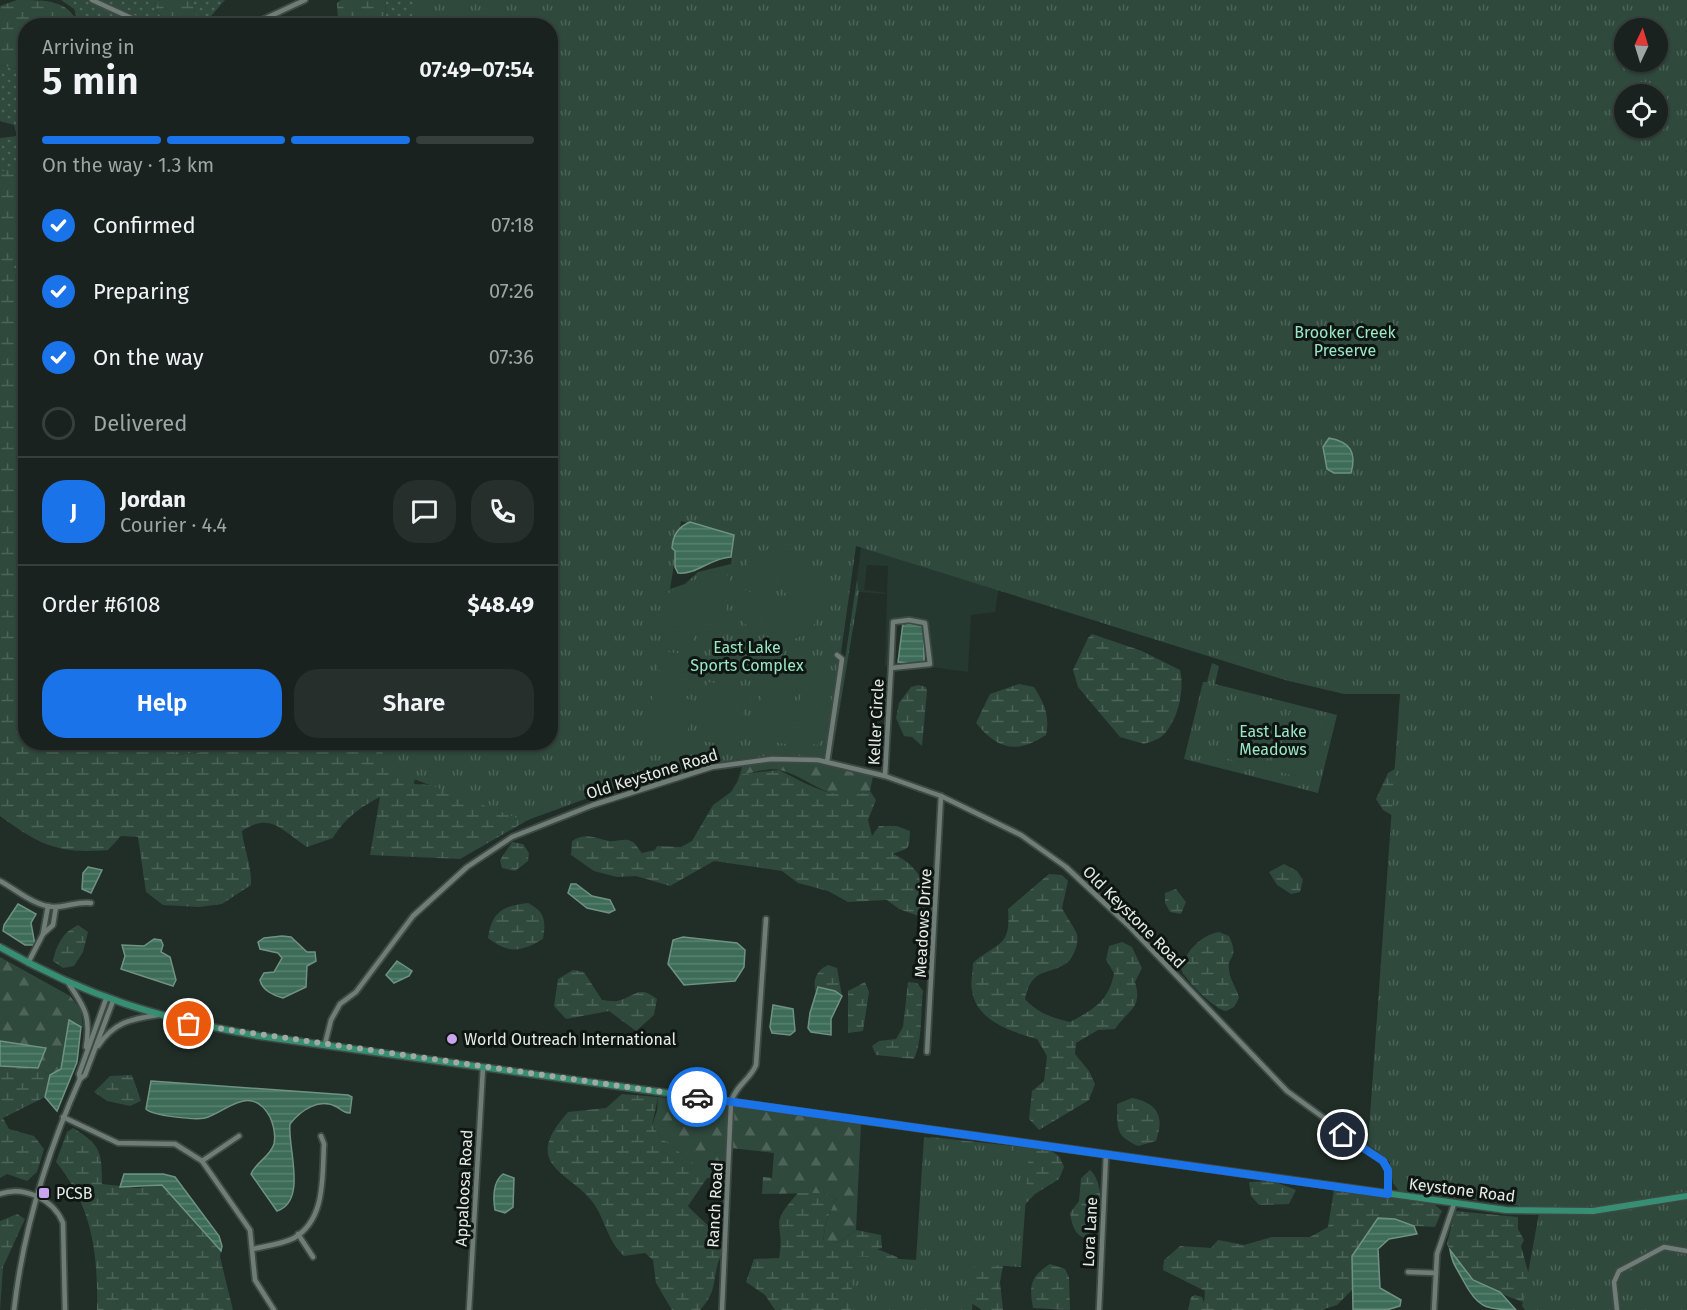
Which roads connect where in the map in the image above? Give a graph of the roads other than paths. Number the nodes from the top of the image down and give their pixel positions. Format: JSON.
{"nodes":[{"id":1,"x":92,"y":0,"type":"edge"},
{"id":2,"x":112,"y":0,"type":"edge"},
{"id":3,"x":305,"y":0,"type":"edge"},
{"id":4,"x":109,"y":7,"type":"junction"},
{"id":5,"x":132,"y":18,"type":"edge"},
{"id":6,"x":266,"y":18,"type":"edge"},
{"id":7,"x":837,"y":655,"type":"dead end"},
{"id":8,"x":891,"y":668,"type":"junction"},
{"id":9,"x":828,"y":762,"type":"junction"},
{"id":10,"x":885,"y":776,"type":"junction"},
{"id":11,"x":941,"y":796,"type":"junction"},
{"id":12,"x":0,"y":881,"type":"edge"},
{"id":13,"x":91,"y":903,"type":"dead end"},
{"id":14,"x":48,"y":906,"type":"junction"},
{"id":15,"x":56,"y":907,"type":"junction"},
{"id":16,"x":48,"y":916,"type":"junction"},
{"id":17,"x":56,"y":918,"type":"junction"},
{"id":18,"x":766,"y":919,"type":"dead end"},
{"id":19,"x":43,"y":934,"type":"junction"},
{"id":20,"x":0,"y":947,"type":"edge"},
{"id":21,"x":28,"y":963,"type":"junction"},
{"id":22,"x":69,"y":984,"type":"junction"},
{"id":23,"x":110,"y":1000,"type":"junction"},
{"id":24,"x":158,"y":1015,"type":"junction"},
{"id":25,"x":325,"y":1044,"type":"junction"},
{"id":26,"x":927,"y":1052,"type":"dead end"},
{"id":27,"x":93,"y":1053,"type":"junction"},
{"id":28,"x":83,"y":1062,"type":"junction"},
{"id":29,"x":483,"y":1067,"type":"junction"},
{"id":30,"x":80,"y":1079,"type":"junction"},
{"id":31,"x":731,"y":1102,"type":"junction"},
{"id":32,"x":63,"y":1117,"type":"junction"},
{"id":33,"x":239,"y":1136,"type":"dead end"},
{"id":34,"x":321,"y":1136,"type":"dead end"},
{"id":35,"x":1106,"y":1155,"type":"junction"},
{"id":36,"x":202,"y":1161,"type":"junction"},
{"id":37,"x":0,"y":1194,"type":"edge"},
{"id":38,"x":1388,"y":1194,"type":"junction"},
{"id":39,"x":36,"y":1196,"type":"junction"},
{"id":40,"x":1687,"y":1196,"type":"edge"},
{"id":41,"x":1454,"y":1204,"type":"junction"},
{"id":42,"x":298,"y":1234,"type":"junction"},
{"id":43,"x":253,"y":1249,"type":"junction"},
{"id":44,"x":1685,"y":1250,"type":"edge"},
{"id":45,"x":313,"y":1257,"type":"dead end"},
{"id":46,"x":1408,"y":1272,"type":"dead end"},
{"id":47,"x":1436,"y":1273,"type":"junction"},
{"id":48,"x":14,"y":1310,"type":"edge"},
{"id":49,"x":65,"y":1310,"type":"edge"},
{"id":50,"x":274,"y":1310,"type":"edge"},
{"id":51,"x":469,"y":1310,"type":"edge"},
{"id":52,"x":722,"y":1310,"type":"edge"},
{"id":53,"x":1099,"y":1310,"type":"edge"},
{"id":54,"x":1434,"y":1310,"type":"edge"},
{"id":55,"x":1617,"y":1310,"type":"edge"}],
"edges":[{"from":1,"to":4,"type":"street"},
{"from":2,"to":4,"type":"street"},
{"from":3,"to":6,"type":"street"},
{"from":4,"to":5,"type":"street"},
{"from":7,"to":9,"type":"street"},
{"from":8,"to":8,"type":"street","name":"Keller Circle"},
{"from":8,"to":10,"type":"street","name":"Keller Circle"},
{"from":9,"to":10,"type":"street","name":"Old Keystone Road"},
{"from":9,"to":25,"type":"street","name":"Old Keystone Road"},
{"from":10,"to":11,"type":"street","name":"Old Keystone Road"},
{"from":11,"to":26,"type":"street","name":"Meadows Drive"},
{"from":11,"to":38,"type":"street","name":"Old Keystone Road"},
{"from":12,"to":14,"type":"street"},
{"from":13,"to":15,"type":"street"},
{"from":14,"to":15,"type":"street"},
{"from":14,"to":16,"type":"street"},
{"from":15,"to":17,"type":"street"},
{"from":16,"to":17,"type":"street"},
{"from":16,"to":19,"type":"street"},
{"from":17,"to":19,"type":"street"},
{"from":18,"to":31,"type":"street"},
{"from":19,"to":21,"type":"street"},
{"from":20,"to":21,"type":"main road","name":"Keystone Road"},
{"from":21,"to":22,"type":"main road","name":"Keystone Road"},
{"from":22,"to":23,"type":"main road","name":"Keystone Road"},
{"from":22,"to":28,"type":"street"},
{"from":23,"to":24,"type":"main road","name":"Keystone Road"},
{"from":23,"to":27,"type":"street"},
{"from":23,"to":28,"type":"street"},
{"from":24,"to":25,"type":"main road","name":"Keystone Road"},
{"from":24,"to":27,"type":"street"},
{"from":25,"to":29,"type":"main road","name":"Keystone Road"},
{"from":27,"to":30,"type":"street"},
{"from":28,"to":30,"type":"street"},
{"from":29,"to":31,"type":"main road","name":"Keystone Road"},
{"from":29,"to":51,"type":"street","name":"Appaloosa Road"},
{"from":30,"to":32,"type":"street"},
{"from":31,"to":35,"type":"main road","name":"Keystone Road"},
{"from":31,"to":52,"type":"street","name":"Ranch Road"},
{"from":32,"to":36,"type":"street"},
{"from":32,"to":39,"type":"street"},
{"from":33,"to":36,"type":"street"},
{"from":34,"to":42,"type":"street"},
{"from":35,"to":38,"type":"main road","name":"Keystone Road"},
{"from":35,"to":53,"type":"street","name":"Lora Lane"},
{"from":36,"to":43,"type":"street"},
{"from":37,"to":39,"type":"street"},
{"from":38,"to":41,"type":"main road","name":"Keystone Road"},
{"from":39,"to":48,"type":"street"},
{"from":39,"to":49,"type":"street"},
{"from":40,"to":41,"type":"main road","name":"Keystone Road"},
{"from":41,"to":47,"type":"street"},
{"from":42,"to":43,"type":"street"},
{"from":42,"to":45,"type":"street"},
{"from":43,"to":50,"type":"street"},
{"from":44,"to":55,"type":"street"},
{"from":46,"to":47,"type":"street"},
{"from":47,"to":54,"type":"street"}]}
